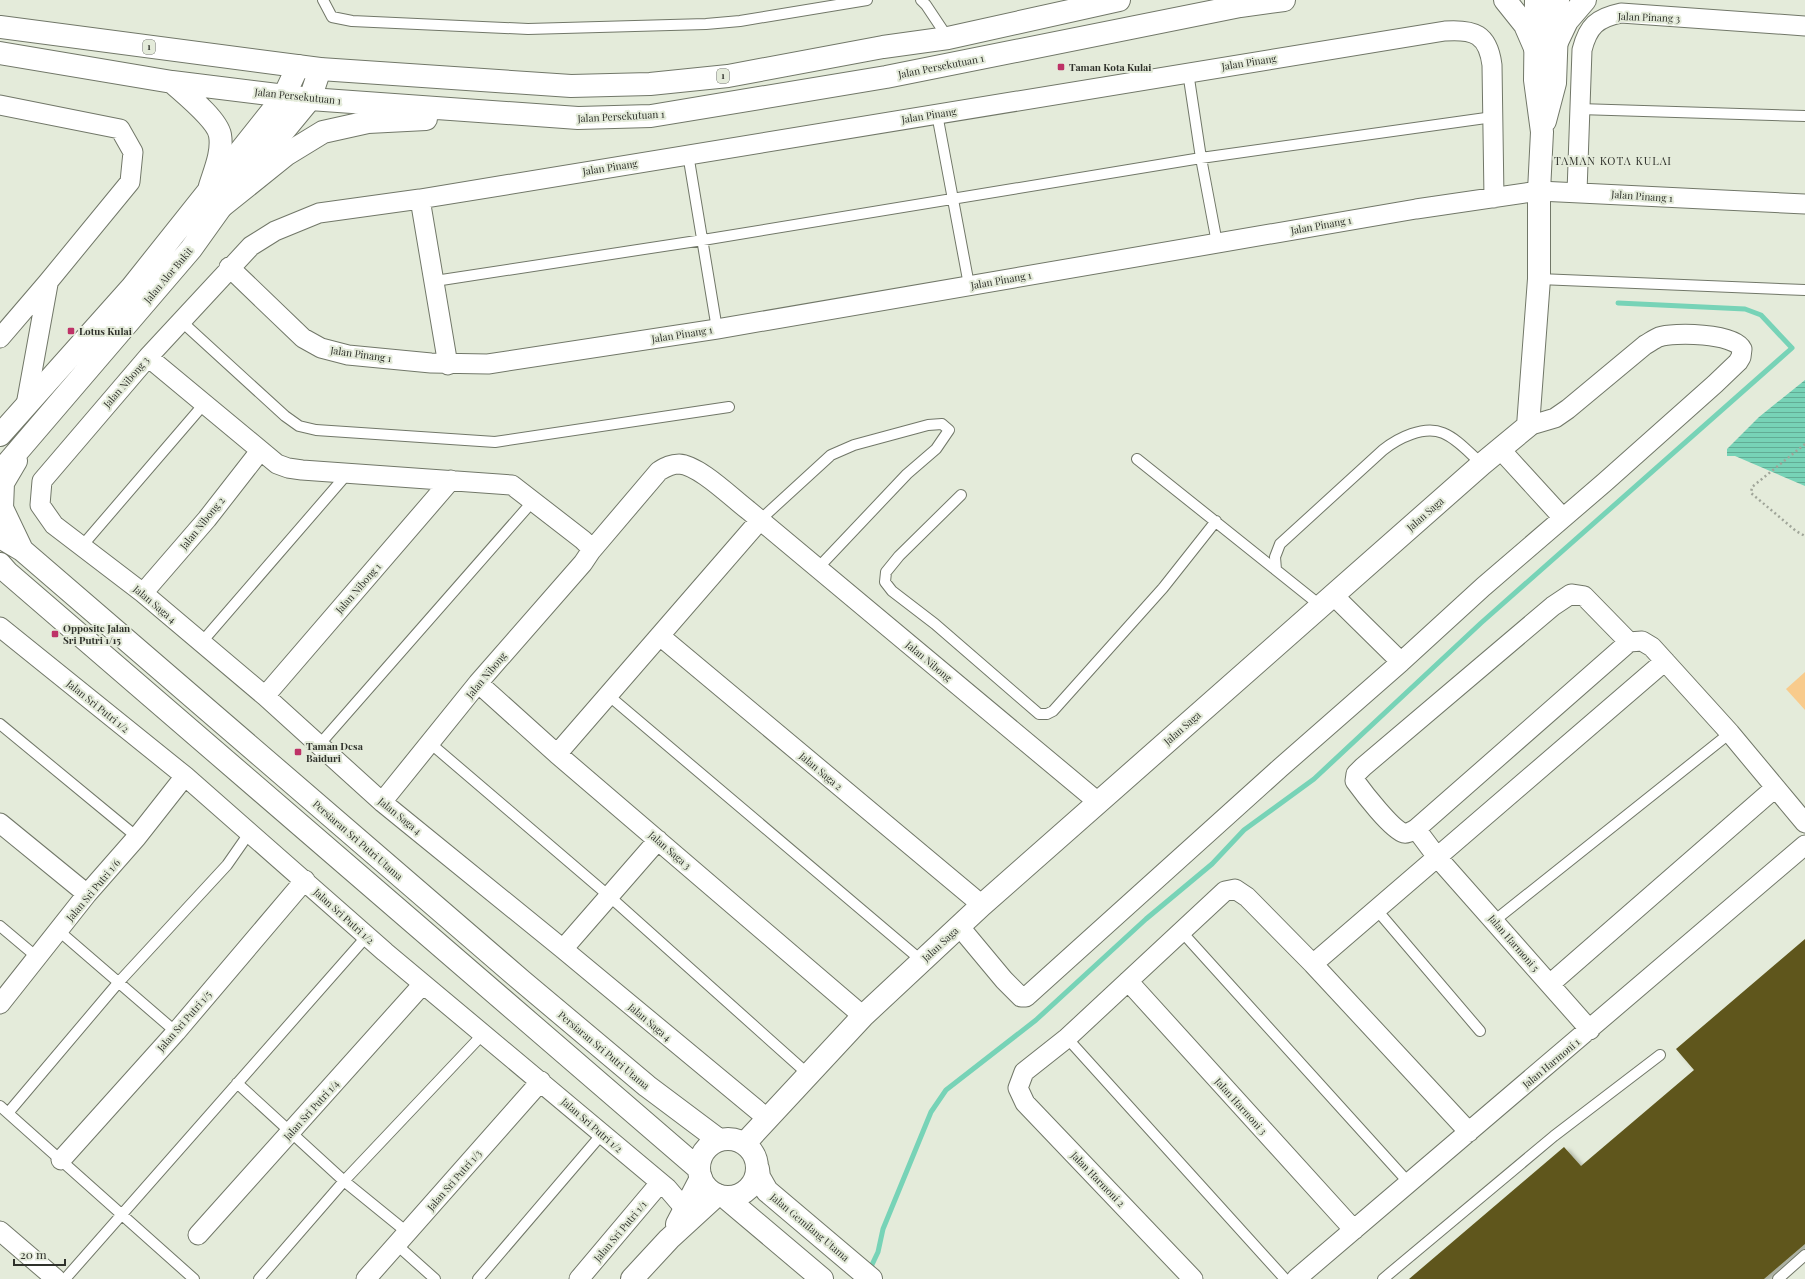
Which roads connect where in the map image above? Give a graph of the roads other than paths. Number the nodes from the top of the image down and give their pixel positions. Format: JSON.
{"nodes":[{"id":1,"x":323,"y":0,"type":"edge"},
{"id":2,"x":867,"y":0,"type":"edge"},
{"id":3,"x":1119,"y":0,"type":"edge"},
{"id":4,"x":1284,"y":0,"type":"edge"},
{"id":5,"x":1505,"y":0,"type":"edge"},
{"id":6,"x":1536,"y":0,"type":"edge"},
{"id":7,"x":1558,"y":0,"type":"edge"},
{"id":8,"x":1585,"y":0,"type":"edge"},
{"id":9,"x":925,"y":2,"type":"edge"},
{"id":10,"x":0,"y":26,"type":"edge"},
{"id":11,"x":1805,"y":26,"type":"edge"},
{"id":12,"x":948,"y":38,"type":"junction"},
{"id":13,"x":1546,"y":46,"type":"junction"},
{"id":14,"x":0,"y":53,"type":"edge"},
{"id":15,"x":298,"y":66,"type":"junction"},
{"id":16,"x":320,"y":69,"type":"junction"},
{"id":17,"x":1188,"y":72,"type":"junction"},
{"id":18,"x":172,"y":82,"type":"junction"},
{"id":19,"x":284,"y":96,"type":"junction"},
{"id":20,"x":310,"y":99,"type":"junction"},
{"id":21,"x":0,"y":105,"type":"edge"},
{"id":22,"x":1579,"y":109,"type":"junction"},
{"id":23,"x":937,"y":114,"type":"junction"},
{"id":24,"x":1805,"y":116,"type":"edge"},
{"id":25,"x":1493,"y":117,"type":"junction"},
{"id":26,"x":578,"y":118,"type":"junction"},
{"id":27,"x":688,"y":154,"type":"junction"},
{"id":28,"x":1201,"y":158,"type":"junction"},
{"id":29,"x":210,"y":186,"type":"junction"},
{"id":30,"x":1539,"y":191,"type":"junction"},
{"id":31,"x":1577,"y":192,"type":"junction"},
{"id":32,"x":953,"y":198,"type":"junction"},
{"id":33,"x":1494,"y":198,"type":"junction"},
{"id":34,"x":420,"y":199,"type":"junction"},
{"id":35,"x":1805,"y":204,"type":"edge"},
{"id":36,"x":221,"y":207,"type":"junction"},
{"id":37,"x":703,"y":240,"type":"junction"},
{"id":38,"x":1217,"y":243,"type":"junction"},
{"id":39,"x":229,"y":267,"type":"junction"},
{"id":40,"x":1539,"y":279,"type":"junction"},
{"id":41,"x":435,"y":281,"type":"junction"},
{"id":42,"x":48,"y":282,"type":"junction"},
{"id":43,"x":969,"y":285,"type":"junction"},
{"id":44,"x":1805,"y":290,"type":"edge"},
{"id":45,"x":181,"y":321,"type":"junction"},
{"id":46,"x":717,"y":329,"type":"junction"},
{"id":47,"x":0,"y":338,"type":"edge"},
{"id":48,"x":148,"y":357,"type":"junction"},
{"id":49,"x":448,"y":365,"type":"junction"},
{"id":50,"x":204,"y":404,"type":"junction"},
{"id":51,"x":26,"y":405,"type":"junction"},
{"id":52,"x":729,"y":407,"type":"dead end"},
{"id":53,"x":1528,"y":426,"type":"junction"},
{"id":54,"x":37,"y":428,"type":"junction"},
{"id":55,"x":0,"y":434,"type":"edge"},
{"id":56,"x":1500,"y":449,"type":"junction"},
{"id":57,"x":260,"y":451,"type":"junction"},
{"id":58,"x":1137,"y":460,"type":"dead end"},
{"id":59,"x":1482,"y":464,"type":"junction"},
{"id":60,"x":0,"y":472,"type":"edge"},
{"id":61,"x":348,"y":473,"type":"junction"},
{"id":62,"x":452,"y":480,"type":"junction"},
{"id":63,"x":961,"y":495,"type":"dead end"},
{"id":64,"x":533,"y":501,"type":"junction"},
{"id":65,"x":40,"y":505,"type":"joint"},
{"id":66,"x":1563,"y":518,"type":"junction"},
{"id":67,"x":760,"y":520,"type":"junction"},
{"id":68,"x":1216,"y":521,"type":"junction"},
{"id":69,"x":0,"y":537,"type":"edge"},
{"id":70,"x":82,"y":546,"type":"junction"},
{"id":71,"x":22,"y":550,"type":"junction"},
{"id":72,"x":591,"y":551,"type":"junction"},
{"id":73,"x":818,"y":568,"type":"junction"},
{"id":74,"x":2,"y":569,"type":"edge"},
{"id":75,"x":1276,"y":570,"type":"junction"},
{"id":76,"x":143,"y":593,"type":"junction"},
{"id":77,"x":1327,"y":600,"type":"junction"},
{"id":78,"x":0,"y":627,"type":"edge"},
{"id":79,"x":660,"y":636,"type":"junction"},
{"id":80,"x":1629,"y":642,"type":"junction"},
{"id":81,"x":201,"y":643,"type":"junction"},
{"id":82,"x":1665,"y":661,"type":"junction"},
{"id":83,"x":1401,"y":662,"type":"junction"},
{"id":84,"x":478,"y":684,"type":"junction"},
{"id":85,"x":265,"y":696,"type":"junction"},
{"id":86,"x":608,"y":696,"type":"junction"},
{"id":87,"x":0,"y":724,"type":"edge"},
{"id":88,"x":1730,"y":733,"type":"junction"},
{"id":89,"x":430,"y":743,"type":"junction"},
{"id":90,"x":319,"y":745,"type":"junction"},
{"id":91,"x":557,"y":754,"type":"junction"},
{"id":92,"x":185,"y":776,"type":"junction"},
{"id":93,"x":1775,"y":788,"type":"junction"},
{"id":94,"x":382,"y":802,"type":"junction"},
{"id":95,"x":1098,"y":802,"type":"junction"},
{"id":96,"x":0,"y":823,"type":"edge"},
{"id":97,"x":1805,"y":824,"type":"edge"},
{"id":98,"x":1416,"y":829,"type":"junction"},
{"id":99,"x":250,"y":832,"type":"junction"},
{"id":100,"x":137,"y":837,"type":"junction"},
{"id":101,"x":658,"y":840,"type":"junction"},
{"id":102,"x":1805,"y":845,"type":"edge"},
{"id":103,"x":1437,"y":857,"type":"junction"},
{"id":104,"x":305,"y":880,"type":"junction"},
{"id":105,"x":87,"y":894,"type":"junction"},
{"id":106,"x":609,"y":896,"type":"junction"},
{"id":107,"x":982,"y":905,"type":"junction"},
{"id":108,"x":1376,"y":909,"type":"junction"},
{"id":109,"x":1494,"y":921,"type":"junction"},
{"id":110,"x":0,"y":926,"type":"edge"},
{"id":111,"x":959,"y":926,"type":"junction"},
{"id":112,"x":59,"y":931,"type":"junction"},
{"id":113,"x":1181,"y":931,"type":"junction"},
{"id":114,"x":367,"y":936,"type":"junction"},
{"id":115,"x":563,"y":949,"type":"junction"},
{"id":116,"x":38,"y":958,"type":"junction"},
{"id":117,"x":922,"y":961,"type":"junction"},
{"id":118,"x":1313,"y":964,"type":"junction"},
{"id":119,"x":1128,"y":981,"type":"junction"},
{"id":120,"x":118,"y":983,"type":"junction"},
{"id":121,"x":423,"y":984,"type":"junction"},
{"id":122,"x":1550,"y":984,"type":"junction"},
{"id":123,"x":0,"y":1004,"type":"edge"},
{"id":124,"x":863,"y":1016,"type":"junction"},
{"id":125,"x":1590,"y":1030,"type":"junction"},
{"id":126,"x":1480,"y":1031,"type":"dead end"},
{"id":127,"x":176,"y":1032,"type":"junction"},
{"id":128,"x":483,"y":1034,"type":"junction"},
{"id":129,"x":1067,"y":1038,"type":"junction"},
{"id":130,"x":1660,"y":1054,"type":"dead end"},
{"id":131,"x":809,"y":1075,"type":"junction"},
{"id":132,"x":541,"y":1081,"type":"junction"},
{"id":133,"x":237,"y":1083,"type":"junction"},
{"id":134,"x":4,"y":1110,"type":"edge"},
{"id":135,"x":768,"y":1119,"type":"junction"},
{"id":136,"x":291,"y":1132,"type":"junction"},
{"id":137,"x":1469,"y":1132,"type":"junction"},
{"id":138,"x":602,"y":1134,"type":"junction"},
{"id":139,"x":719,"y":1140,"type":"junction"},
{"id":140,"x":745,"y":1144,"type":"junction"},
{"id":141,"x":61,"y":1160,"type":"junction"},
{"id":142,"x":758,"y":1169,"type":"junction"},
{"id":143,"x":700,"y":1174,"type":"junction"},
{"id":144,"x":344,"y":1181,"type":"junction"},
{"id":145,"x":660,"y":1183,"type":"junction"},
{"id":146,"x":1408,"y":1183,"type":"junction"},
{"id":147,"x":721,"y":1196,"type":"junction"},
{"id":148,"x":685,"y":1209,"type":"junction"},
{"id":149,"x":121,"y":1214,"type":"junction"},
{"id":150,"x":1354,"y":1230,"type":"junction"},
{"id":151,"x":0,"y":1231,"type":"edge"},
{"id":152,"x":198,"y":1236,"type":"dead end"},
{"id":153,"x":402,"y":1239,"type":"junction"},
{"id":154,"x":669,"y":1239,"type":"junction"},
{"id":155,"x":1805,"y":1255,"type":"edge"},
{"id":156,"x":56,"y":1279,"type":"edge"},
{"id":157,"x":65,"y":1279,"type":"edge"},
{"id":158,"x":194,"y":1279,"type":"edge"},
{"id":159,"x":259,"y":1279,"type":"edge"},
{"id":160,"x":366,"y":1279,"type":"edge"},
{"id":161,"x":435,"y":1279,"type":"edge"},
{"id":162,"x":478,"y":1279,"type":"edge"},
{"id":163,"x":579,"y":1279,"type":"edge"},
{"id":164,"x":632,"y":1279,"type":"edge"},
{"id":165,"x":822,"y":1279,"type":"edge"},
{"id":166,"x":871,"y":1279,"type":"edge"},
{"id":167,"x":1193,"y":1279,"type":"edge"},
{"id":168,"x":1285,"y":1279,"type":"edge"},
{"id":169,"x":1296,"y":1279,"type":"edge"},
{"id":170,"x":1383,"y":1279,"type":"edge"},
{"id":171,"x":1778,"y":1279,"type":"edge"}],
"edges":[{"from":1,"to":2,"type":"lane"},
{"from":3,"to":12,"type":"main road","number":"1"},
{"from":4,"to":26,"type":"main road","name":"Jalan Persekutuan 1"},
{"from":5,"to":13,"type":"main road"},
{"from":6,"to":13,"type":"main road"},
{"from":7,"to":13,"type":"main road"},
{"from":8,"to":13,"type":"main road"},
{"from":9,"to":12,"type":"lane"},
{"from":10,"to":15,"type":"main road","number":"1"},
{"from":11,"to":22,"type":"street","name":"Jalan Pinang 3"},
{"from":12,"to":16,"type":"main road","number":"1"},
{"from":13,"to":30,"type":"main road"},
{"from":14,"to":18,"type":"main road","name":"Jalan Persekutuan 1"},
{"from":15,"to":16,"type":"main road","number":"1"},
{"from":15,"to":19,"type":"main road","name":"Jalan Alor Bukit"},
{"from":16,"to":20,"type":"main road","name":"Jalan Alor Bukit"},
{"from":17,"to":23,"type":"street","name":"Jalan Pinang"},
{"from":17,"to":25,"type":"street","name":"Jalan Pinang"},
{"from":17,"to":28,"type":"lane"},
{"from":18,"to":19,"type":"main road","name":"Jalan Persekutuan 1"},
{"from":18,"to":29,"type":"main road"},
{"from":19,"to":20,"type":"main road","name":"Jalan Persekutuan 1"},
{"from":19,"to":29,"type":"main road","name":"Jalan Alor Bukit"},
{"from":20,"to":26,"type":"main road","name":"Jalan Persekutuan 1"},
{"from":20,"to":36,"type":"main road","name":"Jalan Alor Bukit"},
{"from":21,"to":42,"type":"street"},
{"from":22,"to":24,"type":"lane"},
{"from":22,"to":31,"type":"street","name":"Jalan Pinang 3"},
{"from":23,"to":27,"type":"street","name":"Jalan Pinang"},
{"from":23,"to":32,"type":"lane"},
{"from":25,"to":28,"type":"lane"},
{"from":25,"to":33,"type":"street","name":"Jalan Pinang"},
{"from":26,"to":36,"type":"main road"},
{"from":27,"to":34,"type":"street","name":"Jalan Pinang"},
{"from":27,"to":37,"type":"lane"},
{"from":28,"to":32,"type":"lane"},
{"from":28,"to":38,"type":"lane"},
{"from":29,"to":51,"type":"main road","name":"Jalan Alor Bukit"},
{"from":30,"to":31,"type":"street","name":"Jalan Pinang 1"},
{"from":30,"to":33,"type":"street","name":"Jalan Pinang 1"},
{"from":30,"to":40,"type":"main road"},
{"from":31,"to":35,"type":"street","name":"Jalan Pinang 1"},
{"from":32,"to":37,"type":"lane"},
{"from":32,"to":43,"type":"lane"},
{"from":33,"to":38,"type":"street","name":"Jalan Pinang 1"},
{"from":34,"to":39,"type":"street","name":"Jalan Pinang"},
{"from":34,"to":41,"type":"street"},
{"from":36,"to":54,"type":"main road","name":"Jalan Alor Bukit"},
{"from":37,"to":41,"type":"lane"},
{"from":37,"to":46,"type":"lane"},
{"from":38,"to":43,"type":"street","name":"Jalan Pinang 1"},
{"from":39,"to":45,"type":"street","name":"Jalan Nibong 3"},
{"from":39,"to":49,"type":"street","name":"Jalan Pinang 1"},
{"from":40,"to":44,"type":"lane"},
{"from":40,"to":53,"type":"main road"},
{"from":41,"to":49,"type":"street"},
{"from":42,"to":47,"type":"street"},
{"from":42,"to":51,"type":"street"},
{"from":43,"to":46,"type":"street","name":"Jalan Pinang 1"},
{"from":45,"to":48,"type":"street","name":"Jalan Nibong 3"},
{"from":45,"to":52,"type":"lane"},
{"from":46,"to":49,"type":"street","name":"Jalan Pinang 1"},
{"from":48,"to":50,"type":"street"},
{"from":48,"to":65,"type":"street","name":"Jalan Nibong 3"},
{"from":50,"to":57,"type":"street"},
{"from":50,"to":70,"type":"lane"},
{"from":51,"to":55,"type":"main road","name":"Jalan Alor Bukit"},
{"from":53,"to":56,"type":"main road","name":"Jalan Saga"},
{"from":53,"to":66,"type":"street","name":"Jalan Saga"},
{"from":54,"to":60,"type":"main road","name":"Jalan Alor Bukit"},
{"from":54,"to":71,"type":"main road"},
{"from":56,"to":59,"type":"main road","name":"Jalan Saga"},
{"from":56,"to":66,"type":"street"},
{"from":57,"to":61,"type":"street"},
{"from":57,"to":76,"type":"street","name":"Jalan Nibong 2"},
{"from":58,"to":68,"type":"lane"},
{"from":59,"to":75,"type":"lane"},
{"from":59,"to":77,"type":"main road","name":"Jalan Saga"},
{"from":61,"to":62,"type":"street"},
{"from":61,"to":81,"type":"lane"},
{"from":62,"to":64,"type":"street"},
{"from":62,"to":85,"type":"street","name":"Jalan Nibong 1"},
{"from":63,"to":68,"type":"lane"},
{"from":64,"to":72,"type":"street"},
{"from":64,"to":90,"type":"lane"},
{"from":65,"to":70,"type":"street","name":"Jalan Saga 4"},
{"from":66,"to":83,"type":"street","name":"Jalan Saga"},
{"from":67,"to":72,"type":"street","name":"Jalan Nibong"},
{"from":67,"to":73,"type":"street","name":"Jalan Nibong"},
{"from":67,"to":73,"type":"lane"},
{"from":67,"to":79,"type":"street"},
{"from":68,"to":75,"type":"lane"},
{"from":69,"to":71,"type":"main road","name":"Persiaran Sri Putri Utama"},
{"from":70,"to":76,"type":"street","name":"Jalan Saga 4"},
{"from":71,"to":139,"type":"main road","name":"Persiaran Sri Putri Utama"},
{"from":72,"to":84,"type":"street","name":"Jalan Nibong"},
{"from":73,"to":95,"type":"street","name":"Jalan Nibong"},
{"from":74,"to":143,"type":"main road"},
{"from":75,"to":77,"type":"lane"},
{"from":76,"to":81,"type":"street","name":"Jalan Saga 4"},
{"from":77,"to":83,"type":"street"},
{"from":77,"to":95,"type":"main road","name":"Jalan Saga"},
{"from":78,"to":92,"type":"street","name":"Jalan Sri Putri 1/2"},
{"from":79,"to":86,"type":"street"},
{"from":79,"to":107,"type":"street","name":"Jalan Saga 2"},
{"from":80,"to":82,"type":"street"},
{"from":80,"to":98,"type":"street"},
{"from":80,"to":98,"type":"street"},
{"from":81,"to":85,"type":"street","name":"Jalan Saga 4"},
{"from":82,"to":88,"type":"street"},
{"from":82,"to":103,"type":"street"},
{"from":83,"to":111,"type":"street","name":"Jalan Saga"},
{"from":84,"to":89,"type":"street","name":"Jalan Nibong"},
{"from":84,"to":91,"type":"street","name":"Jalan Saga 3"},
{"from":85,"to":90,"type":"street","name":"Jalan Saga 4"},
{"from":86,"to":91,"type":"street"},
{"from":86,"to":117,"type":"lane"},
{"from":87,"to":100,"type":"lane"},
{"from":88,"to":93,"type":"street"},
{"from":88,"to":109,"type":"lane"},
{"from":89,"to":94,"type":"street","name":"Jalan Nibong"},
{"from":89,"to":106,"type":"lane"},
{"from":90,"to":94,"type":"street","name":"Jalan Saga 4"},
{"from":91,"to":101,"type":"street","name":"Jalan Saga 3"},
{"from":92,"to":99,"type":"street","name":"Jalan Sri Putri 1/2"},
{"from":92,"to":100,"type":"street","name":"Jalan Sri Putri 1/6"},
{"from":93,"to":97,"type":"street"},
{"from":93,"to":122,"type":"street"},
{"from":94,"to":115,"type":"street","name":"Jalan Saga 4"},
{"from":95,"to":107,"type":"main road","name":"Jalan Saga"},
{"from":96,"to":105,"type":"street"},
{"from":98,"to":103,"type":"street","name":"Jalan Harmoni 5"},
{"from":99,"to":104,"type":"street","name":"Jalan Sri Putri 1/2"},
{"from":99,"to":120,"type":"lane"},
{"from":100,"to":105,"type":"street","name":"Jalan Sri Putri 1/6"},
{"from":101,"to":106,"type":"street"},
{"from":101,"to":124,"type":"street","name":"Jalan Saga 3"},
{"from":102,"to":125,"type":"street","name":"Jalan Harmoni 1"},
{"from":103,"to":108,"type":"street"},
{"from":103,"to":109,"type":"street","name":"Jalan Harmoni 5"},
{"from":104,"to":114,"type":"street","name":"Jalan Sri Putri 1/2"},
{"from":104,"to":127,"type":"street","name":"Jalan Sri Putri 1/5"},
{"from":105,"to":112,"type":"street","name":"Jalan Sri Putri 1/6"},
{"from":106,"to":115,"type":"street"},
{"from":106,"to":131,"type":"lane"},
{"from":107,"to":111,"type":"main road","name":"Jalan Saga"},
{"from":108,"to":118,"type":"street"},
{"from":108,"to":126,"type":"lane"},
{"from":109,"to":122,"type":"street","name":"Jalan Harmoni 5"},
{"from":110,"to":116,"type":"lane"},
{"from":111,"to":117,"type":"main road","name":"Jalan Saga"},
{"from":112,"to":116,"type":"street","name":"Jalan Sri Putri 1/6"},
{"from":112,"to":120,"type":"lane"},
{"from":113,"to":118,"type":"street"},
{"from":113,"to":119,"type":"street"},
{"from":113,"to":146,"type":"lane"},
{"from":114,"to":121,"type":"street","name":"Jalan Sri Putri 1/2"},
{"from":114,"to":133,"type":"lane"},
{"from":115,"to":135,"type":"street","name":"Jalan Saga 4"},
{"from":116,"to":123,"type":"street","name":"Jalan Sri Putri 1/6"},
{"from":117,"to":124,"type":"main road","name":"Jalan Saga"},
{"from":118,"to":137,"type":"street"},
{"from":119,"to":129,"type":"street"},
{"from":119,"to":150,"type":"street","name":"Jalan Harmoni 3"},
{"from":120,"to":127,"type":"lane"},
{"from":120,"to":134,"type":"lane"},
{"from":121,"to":128,"type":"street","name":"Jalan Sri Putri 1/2"},
{"from":121,"to":136,"type":"street","name":"Jalan Sri Putri 1/4"},
{"from":122,"to":125,"type":"street","name":"Jalan Harmoni 5"},
{"from":124,"to":131,"type":"main road","name":"Jalan Saga"},
{"from":125,"to":137,"type":"street","name":"Jalan Harmoni 1"},
{"from":127,"to":141,"type":"street","name":"Jalan Sri Putri 1/5"},
{"from":128,"to":132,"type":"street","name":"Jalan Sri Putri 1/2"},
{"from":128,"to":144,"type":"lane"},
{"from":129,"to":167,"type":"street","name":"Jalan Harmoni 2"},
{"from":129,"to":168,"type":"lane"},
{"from":130,"to":170,"type":"lane"},
{"from":131,"to":135,"type":"main road","name":"Jalan Saga"},
{"from":132,"to":138,"type":"street","name":"Jalan Sri Putri 1/2"},
{"from":132,"to":153,"type":"street","name":"Jalan Sri Putri 1/3"},
{"from":133,"to":136,"type":"lane"},
{"from":133,"to":149,"type":"lane"},
{"from":134,"to":141,"type":"lane"},
{"from":135,"to":140,"type":"main road","name":"Jalan Saga"},
{"from":136,"to":144,"type":"lane"},
{"from":136,"to":152,"type":"street","name":"Jalan Sri Putri 1/4"},
{"from":137,"to":146,"type":"street","name":"Jalan Harmoni 1"},
{"from":138,"to":145,"type":"street","name":"Jalan Sri Putri 1/2"},
{"from":138,"to":162,"type":"lane"},
{"from":139,"to":140,"type":"main road"},
{"from":139,"to":143,"type":"main road"},
{"from":140,"to":142,"type":"main road"},
{"from":141,"to":149,"type":"lane"},
{"from":142,"to":147,"type":"main road"},
{"from":142,"to":166,"type":"main road","name":"Jalan Gemilang Utama"},
{"from":143,"to":147,"type":"main road"},
{"from":143,"to":148,"type":"main road"},
{"from":144,"to":153,"type":"lane"},
{"from":144,"to":159,"type":"lane"},
{"from":145,"to":148,"type":"street","name":"Jalan Sri Putri 1/2"},
{"from":145,"to":163,"type":"street","name":"Jalan Sri Putri 1/1"},
{"from":146,"to":150,"type":"street","name":"Jalan Harmoni 1"},
{"from":147,"to":154,"type":"main road"},
{"from":147,"to":165,"type":"main road"},
{"from":148,"to":154,"type":"main road"},
{"from":149,"to":157,"type":"lane"},
{"from":149,"to":158,"type":"lane"},
{"from":150,"to":169,"type":"street","name":"Jalan Harmoni 1"},
{"from":151,"to":156,"type":"street"},
{"from":153,"to":160,"type":"street","name":"Jalan Sri Putri 1/3"},
{"from":153,"to":161,"type":"lane"},
{"from":154,"to":164,"type":"main road"},
{"from":155,"to":171,"type":"lane"}]}
